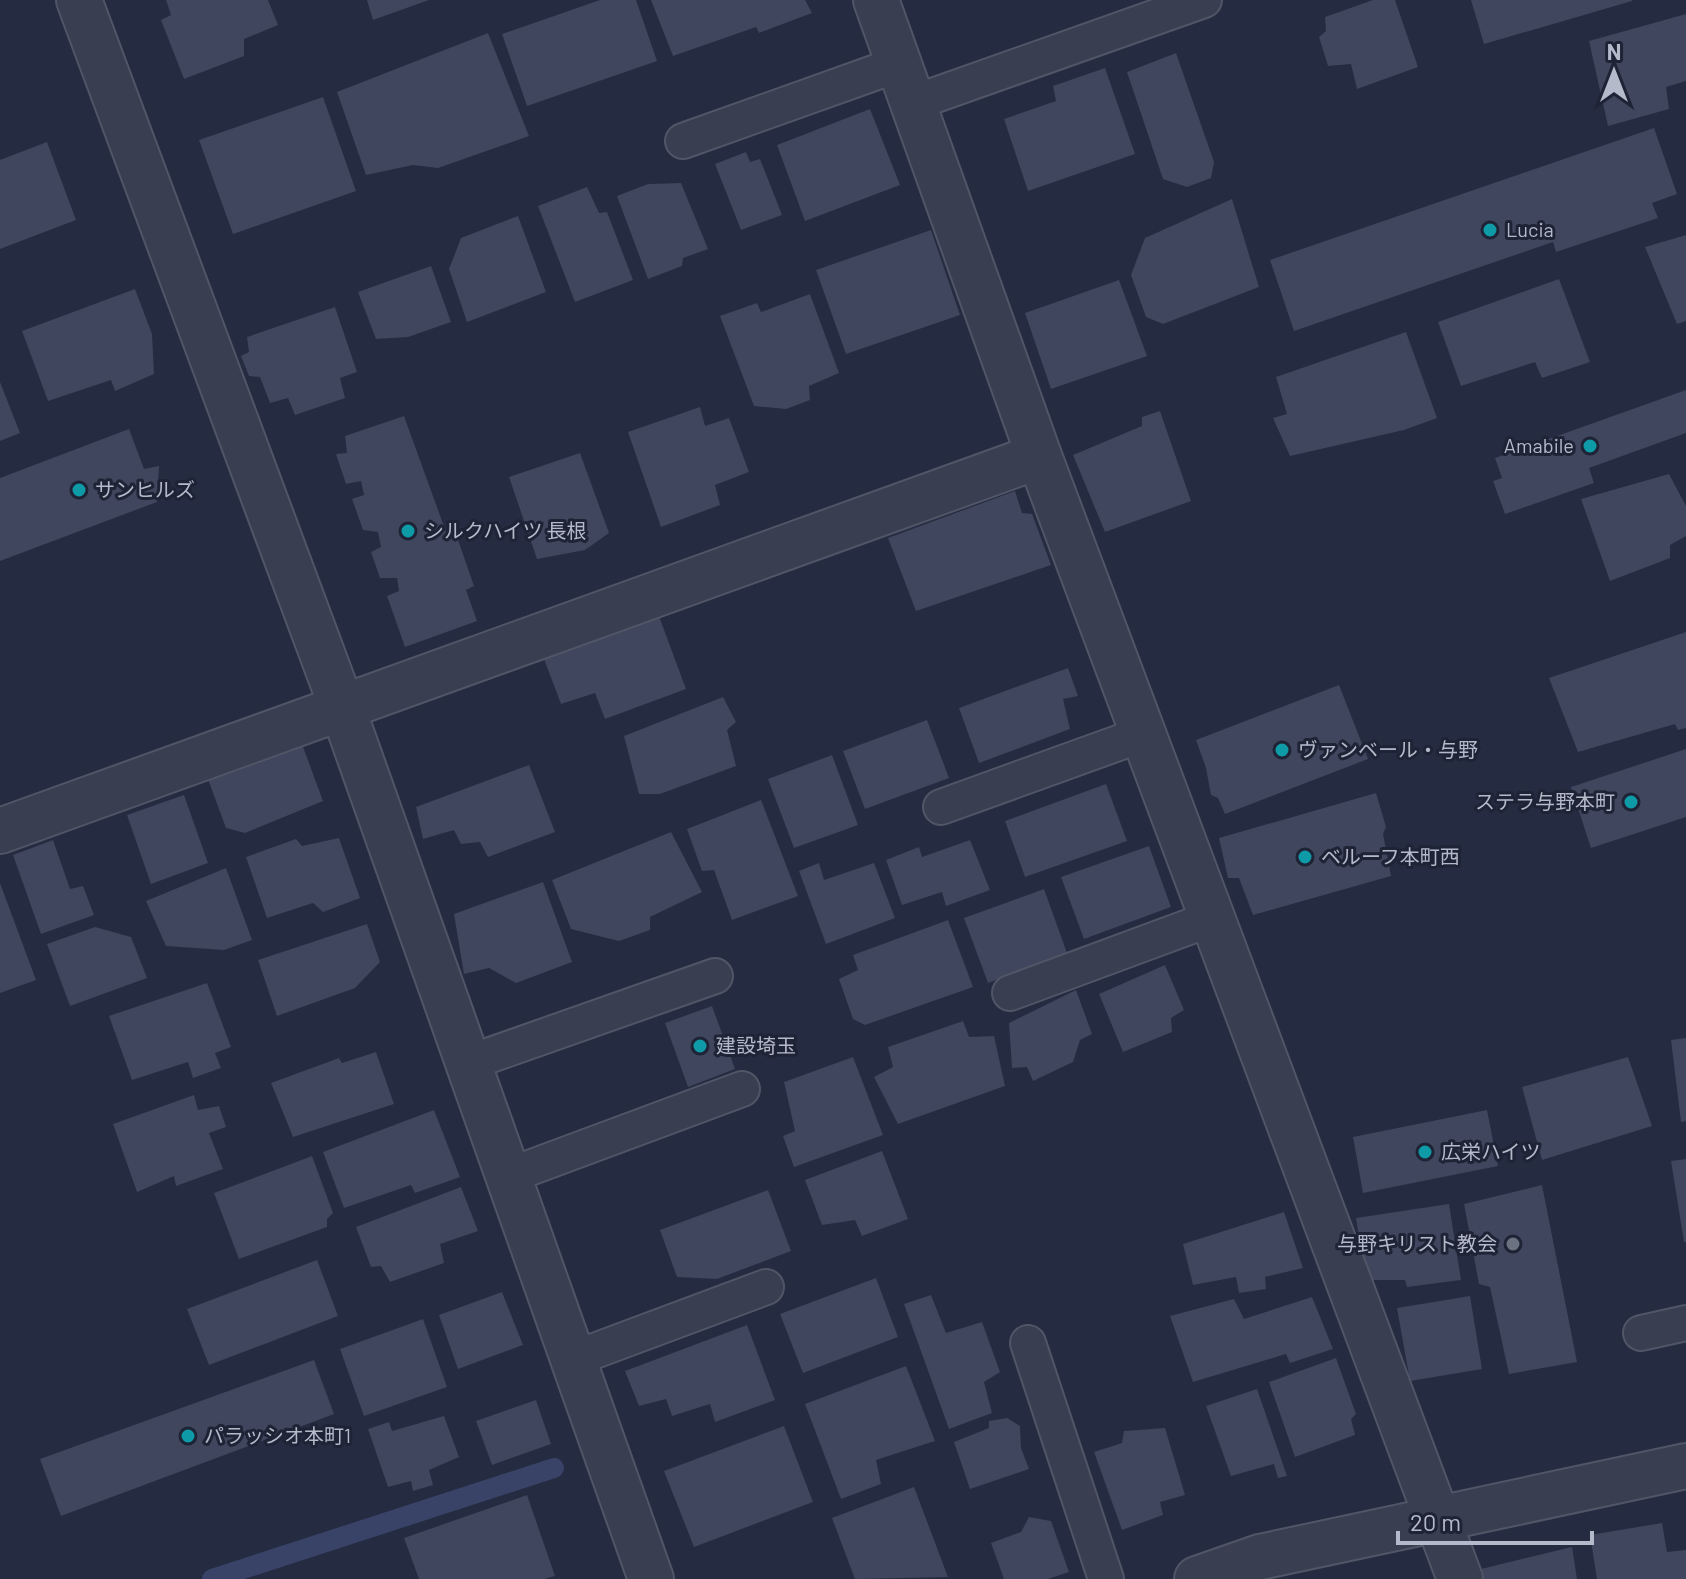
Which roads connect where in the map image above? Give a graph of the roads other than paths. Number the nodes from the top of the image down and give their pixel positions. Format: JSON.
{"nodes":[{"id":1,"x":79,"y":0,"type":"edge"},
{"id":2,"x":876,"y":0,"type":"edge"},
{"id":3,"x":1204,"y":0,"type":"edge"},
{"id":4,"x":906,"y":84,"type":"junction"},
{"id":5,"x":683,"y":141,"type":"dead end"},
{"id":6,"x":1039,"y":456,"type":"junction"},
{"id":7,"x":342,"y":707,"type":"junction"},
{"id":8,"x":1143,"y":734,"type":"junction"},
{"id":9,"x":941,"y":807,"type":"dead end"},
{"id":10,"x":0,"y":831,"type":"edge"},
{"id":11,"x":1213,"y":918,"type":"junction"},
{"id":12,"x":715,"y":976,"type":"dead end"},
{"id":13,"x":1010,"y":993,"type":"dead end"},
{"id":14,"x":468,"y":1063,"type":"junction"},
{"id":15,"x":742,"y":1089,"type":"dead end"},
{"id":16,"x":508,"y":1176,"type":"junction"},
{"id":17,"x":766,"y":1287,"type":"dead end"},
{"id":18,"x":1686,"y":1323,"type":"edge"},
{"id":19,"x":1641,"y":1333,"type":"dead end"},
{"id":20,"x":1028,"y":1343,"type":"dead end"},
{"id":21,"x":573,"y":1359,"type":"junction"},
{"id":22,"x":1686,"y":1466,"type":"edge"},
{"id":23,"x":1438,"y":1517,"type":"junction"},
{"id":24,"x":651,"y":1579,"type":"edge"},
{"id":25,"x":1106,"y":1579,"type":"edge"},
{"id":26,"x":1197,"y":1579,"type":"edge"},
{"id":27,"x":1460,"y":1579,"type":"edge"}],
"edges":[{"from":1,"to":7,"type":"street"},
{"from":2,"to":4,"type":"street"},
{"from":3,"to":4,"type":"lane"},
{"from":4,"to":5,"type":"lane"},
{"from":4,"to":6,"type":"street"},
{"from":6,"to":7,"type":"street"},
{"from":6,"to":8,"type":"street"},
{"from":7,"to":10,"type":"street"},
{"from":7,"to":14,"type":"street"},
{"from":8,"to":9,"type":"lane"},
{"from":8,"to":11,"type":"street"},
{"from":11,"to":13,"type":"lane"},
{"from":11,"to":23,"type":"street"},
{"from":12,"to":14,"type":"lane"},
{"from":14,"to":16,"type":"street"},
{"from":15,"to":16,"type":"lane"},
{"from":16,"to":21,"type":"street"},
{"from":17,"to":21,"type":"lane"},
{"from":18,"to":19,"type":"lane"},
{"from":20,"to":25,"type":"lane"},
{"from":21,"to":24,"type":"street"},
{"from":22,"to":23,"type":"street"},
{"from":23,"to":26,"type":"street"},
{"from":23,"to":27,"type":"street"}]}
